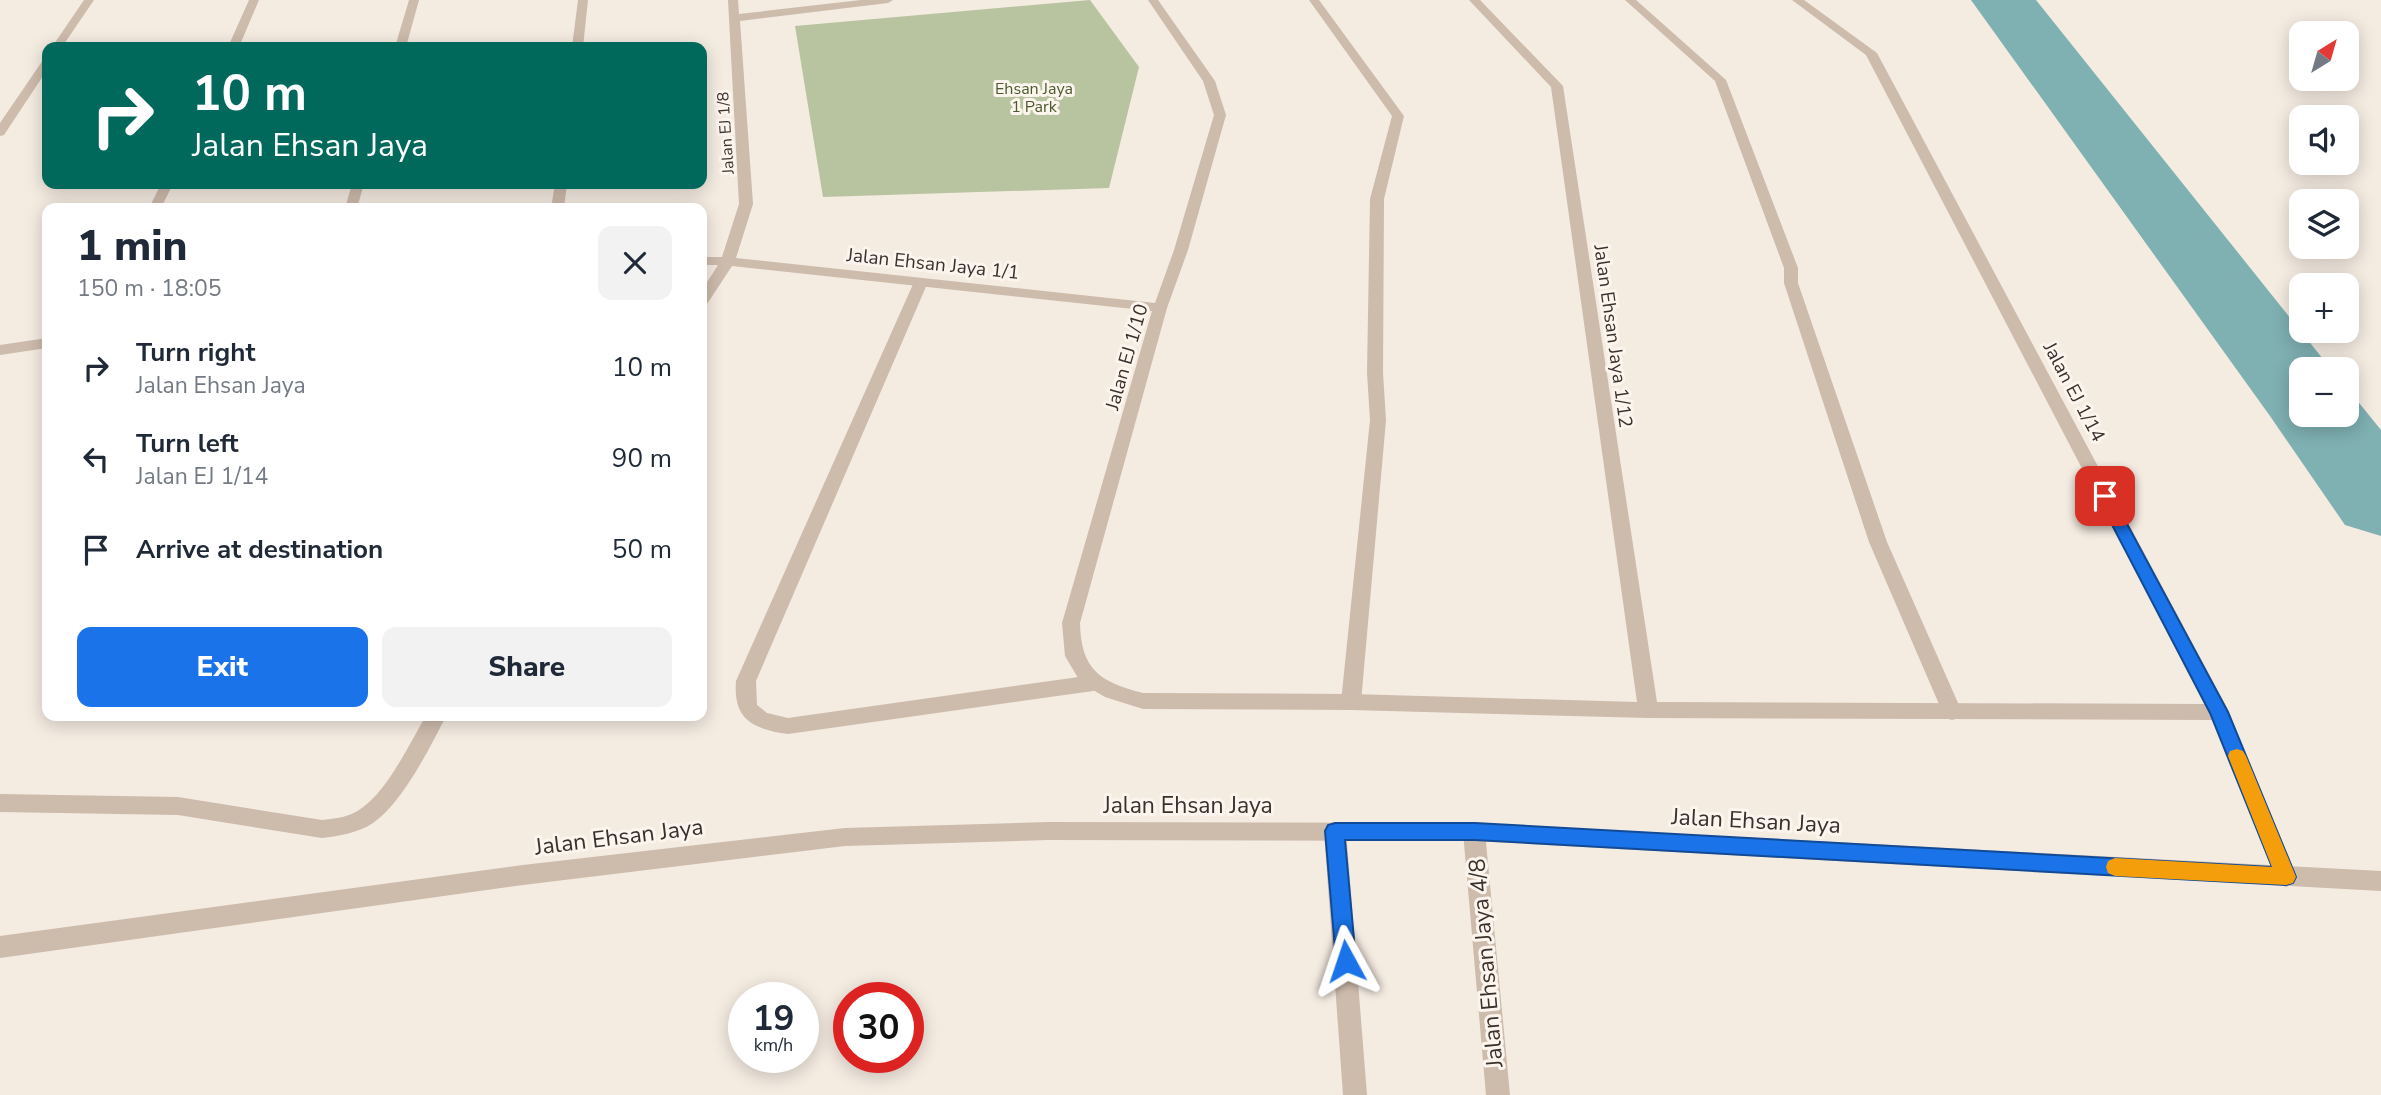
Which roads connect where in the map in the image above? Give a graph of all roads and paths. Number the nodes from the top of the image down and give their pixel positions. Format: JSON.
{"nodes":[{"id":1,"x":89,"y":0,"type":"edge"},
{"id":2,"x":254,"y":0,"type":"edge"},
{"id":3,"x":414,"y":0,"type":"edge"},
{"id":4,"x":583,"y":0,"type":"edge"},
{"id":5,"x":733,"y":0,"type":"edge"},
{"id":6,"x":888,"y":0,"type":"edge"},
{"id":7,"x":1153,"y":0,"type":"edge"},
{"id":8,"x":1314,"y":0,"type":"edge"},
{"id":9,"x":1474,"y":0,"type":"edge"},
{"id":10,"x":1630,"y":0,"type":"edge"},
{"id":11,"x":1797,"y":0,"type":"edge"},
{"id":12,"x":734,"y":18,"type":"junction"},
{"id":13,"x":60,"y":42,"type":"edge"},
{"id":14,"x":235,"y":42,"type":"edge"},
{"id":15,"x":401,"y":42,"type":"edge"},
{"id":16,"x":579,"y":42,"type":"edge"},
{"id":17,"x":42,"y":69,"type":"edge"},
{"id":18,"x":0,"y":132,"type":"edge"},
{"id":19,"x":707,"y":261,"type":"edge"},
{"id":20,"x":728,"y":261,"type":"junction"},
{"id":21,"x":921,"y":282,"type":"junction"},
{"id":22,"x":707,"y":293,"type":"edge"},
{"id":23,"x":1160,"y":308,"type":"junction"},
{"id":24,"x":42,"y":344,"type":"edge"},
{"id":25,"x":0,"y":350,"type":"edge"},
{"id":26,"x":1093,"y":683,"type":"junction"},
{"id":27,"x":1351,"y":702,"type":"junction"},
{"id":28,"x":1648,"y":710,"type":"junction"},
{"id":29,"x":1952,"y":712,"type":"junction"},
{"id":30,"x":2219,"y":712,"type":"junction"},
{"id":31,"x":433,"y":721,"type":"edge"},
{"id":32,"x":0,"y":803,"type":"edge"},
{"id":33,"x":1335,"y":831,"type":"junction"},
{"id":34,"x":1475,"y":832,"type":"junction"},
{"id":35,"x":2286,"y":877,"type":"junction"},
{"id":36,"x":2381,"y":881,"type":"edge"},
{"id":37,"x":0,"y":947,"type":"edge"},
{"id":38,"x":1355,"y":1095,"type":"edge"},
{"id":39,"x":1498,"y":1095,"type":"edge"}],
"edges":[{"from":1,"to":13,"type":"street"},
{"from":2,"to":14,"type":"street"},
{"from":3,"to":15,"type":"street"},
{"from":4,"to":16,"type":"street"},
{"from":5,"to":12,"type":"street","name":"Jalan EJ 1/8"},
{"from":6,"to":12,"type":"street"},
{"from":7,"to":23,"type":"street","name":"Jalan EJ 1/10"},
{"from":8,"to":27,"type":"street"},
{"from":9,"to":28,"type":"street","name":"Jalan Ehsan Jaya 1/12"},
{"from":10,"to":29,"type":"street"},
{"from":11,"to":30,"type":"street","name":"Jalan EJ 1/14"},
{"from":12,"to":20,"type":"street","name":"Jalan EJ 1/8"},
{"from":17,"to":18,"type":"street"},
{"from":19,"to":20,"type":"street","name":"Jalan Ehsan Jaya 1/1"},
{"from":20,"to":21,"type":"street","name":"Jalan Ehsan Jaya 1/1"},
{"from":20,"to":22,"type":"street","name":"Jalan EJ 1/8"},
{"from":21,"to":23,"type":"street","name":"Jalan Ehsan Jaya 1/1"},
{"from":21,"to":26,"type":"street"},
{"from":23,"to":26,"type":"street","name":"Jalan EJ 1/10"},
{"from":24,"to":25,"type":"street"},
{"from":26,"to":27,"type":"street"},
{"from":27,"to":28,"type":"street"},
{"from":28,"to":29,"type":"street"},
{"from":29,"to":30,"type":"street"},
{"from":30,"to":35,"type":"street","name":"Jalan EJ 1/14"},
{"from":31,"to":32,"type":"street"},
{"from":33,"to":34,"type":"street","name":"Jalan Ehsan Jaya"},
{"from":33,"to":37,"type":"street","name":"Jalan Ehsan Jaya"},
{"from":33,"to":38,"type":"street"},
{"from":34,"to":35,"type":"street","name":"Jalan Ehsan Jaya"},
{"from":34,"to":39,"type":"street","name":"Jalan Ehsan Jaya 4/8"},
{"from":35,"to":36,"type":"street","name":"Jalan Ehsan Jaya"}]}
